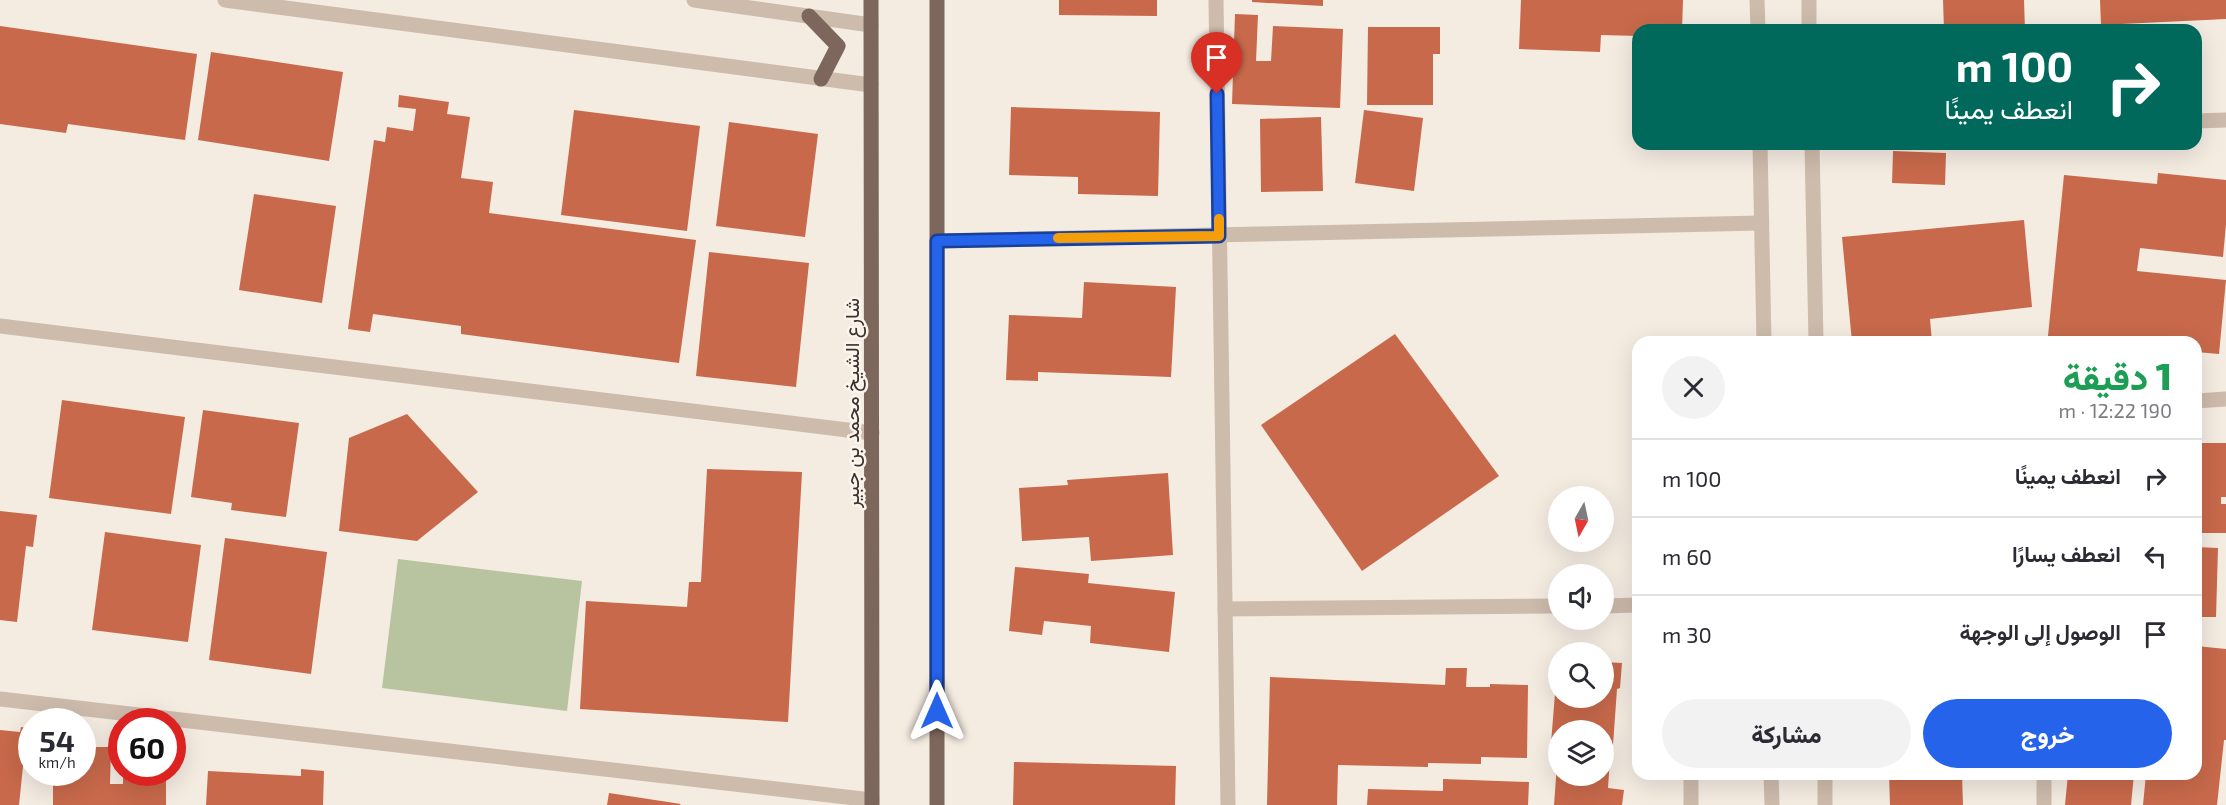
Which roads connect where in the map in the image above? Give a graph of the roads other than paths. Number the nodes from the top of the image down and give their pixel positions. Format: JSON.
{"nodes":[{"id":1,"x":225,"y":0,"type":"edge"},
{"id":2,"x":694,"y":0,"type":"edge"},
{"id":3,"x":871,"y":0,"type":"edge"},
{"id":4,"x":937,"y":0,"type":"edge"},
{"id":5,"x":1216,"y":0,"type":"edge"},
{"id":6,"x":1757,"y":0,"type":"edge"},
{"id":7,"x":1809,"y":0,"type":"edge"},
{"id":8,"x":809,"y":16,"type":"junction"},
{"id":9,"x":871,"y":24,"type":"junction"},
{"id":10,"x":1758,"y":24,"type":"edge"},
{"id":11,"x":1809,"y":24,"type":"edge"},
{"id":12,"x":821,"y":79,"type":"junction"},
{"id":13,"x":871,"y":85,"type":"junction"},
{"id":14,"x":2226,"y":120,"type":"edge"},
{"id":15,"x":2202,"y":121,"type":"edge"},
{"id":16,"x":1760,"y":150,"type":"edge"},
{"id":17,"x":1812,"y":150,"type":"edge"},
{"id":18,"x":1761,"y":223,"type":"junction"},
{"id":19,"x":1219,"y":236,"type":"junction"},
{"id":20,"x":937,"y":241,"type":"junction"},
{"id":21,"x":0,"y":326,"type":"edge"},
{"id":22,"x":1764,"y":336,"type":"edge"},
{"id":23,"x":1816,"y":336,"type":"edge"},
{"id":24,"x":2226,"y":399,"type":"edge"},
{"id":25,"x":2202,"y":401,"type":"edge"},
{"id":26,"x":872,"y":433,"type":"junction"},
{"id":27,"x":1632,"y":605,"type":"edge"},
{"id":28,"x":1548,"y":606,"type":"edge"},
{"id":29,"x":1614,"y":606,"type":"edge"},
{"id":30,"x":1225,"y":609,"type":"junction"},
{"id":31,"x":0,"y":699,"type":"edge"},
{"id":32,"x":1691,"y":780,"type":"edge"},
{"id":33,"x":1771,"y":780,"type":"edge"},
{"id":34,"x":1825,"y":780,"type":"edge"},
{"id":35,"x":2044,"y":780,"type":"edge"},
{"id":36,"x":872,"y":803,"type":"edge"},
{"id":37,"x":937,"y":805,"type":"edge"},
{"id":38,"x":1228,"y":805,"type":"edge"},
{"id":39,"x":1691,"y":805,"type":"edge"},
{"id":40,"x":1772,"y":805,"type":"edge"},
{"id":41,"x":1825,"y":805,"type":"edge"},
{"id":42,"x":2044,"y":805,"type":"edge"}],
"edges":[{"from":1,"to":12,"type":"street"},
{"from":2,"to":8,"type":"street"},
{"from":3,"to":9,"type":"main road","name":"شارع الشيخ محمد بن جبير"},
{"from":4,"to":20,"type":"main road"},
{"from":5,"to":19,"type":"street"},
{"from":6,"to":10,"type":"street"},
{"from":7,"to":11,"type":"street"},
{"from":8,"to":9,"type":"street"},
{"from":8,"to":12,"type":"main road"},
{"from":9,"to":13,"type":"main road","name":"شارع الشيخ محمد بن جبير"},
{"from":12,"to":13,"type":"street"},
{"from":13,"to":26,"type":"main road","name":"شارع الشيخ محمد بن جبير"},
{"from":14,"to":15,"type":"street"},
{"from":16,"to":18,"type":"street"},
{"from":17,"to":23,"type":"street"},
{"from":18,"to":19,"type":"street"},
{"from":18,"to":22,"type":"street"},
{"from":19,"to":20,"type":"street"},
{"from":19,"to":30,"type":"street"},
{"from":20,"to":37,"type":"main road"},
{"from":21,"to":26,"type":"street"},
{"from":24,"to":25,"type":"street"},
{"from":26,"to":36,"type":"main road","name":"شارع الشيخ محمد بن جبير"},
{"from":27,"to":29,"type":"street"},
{"from":28,"to":30,"type":"street"},
{"from":30,"to":38,"type":"street"},
{"from":31,"to":36,"type":"street"},
{"from":32,"to":39,"type":"street"},
{"from":33,"to":40,"type":"street"},
{"from":34,"to":41,"type":"street"},
{"from":35,"to":42,"type":"street"}]}
